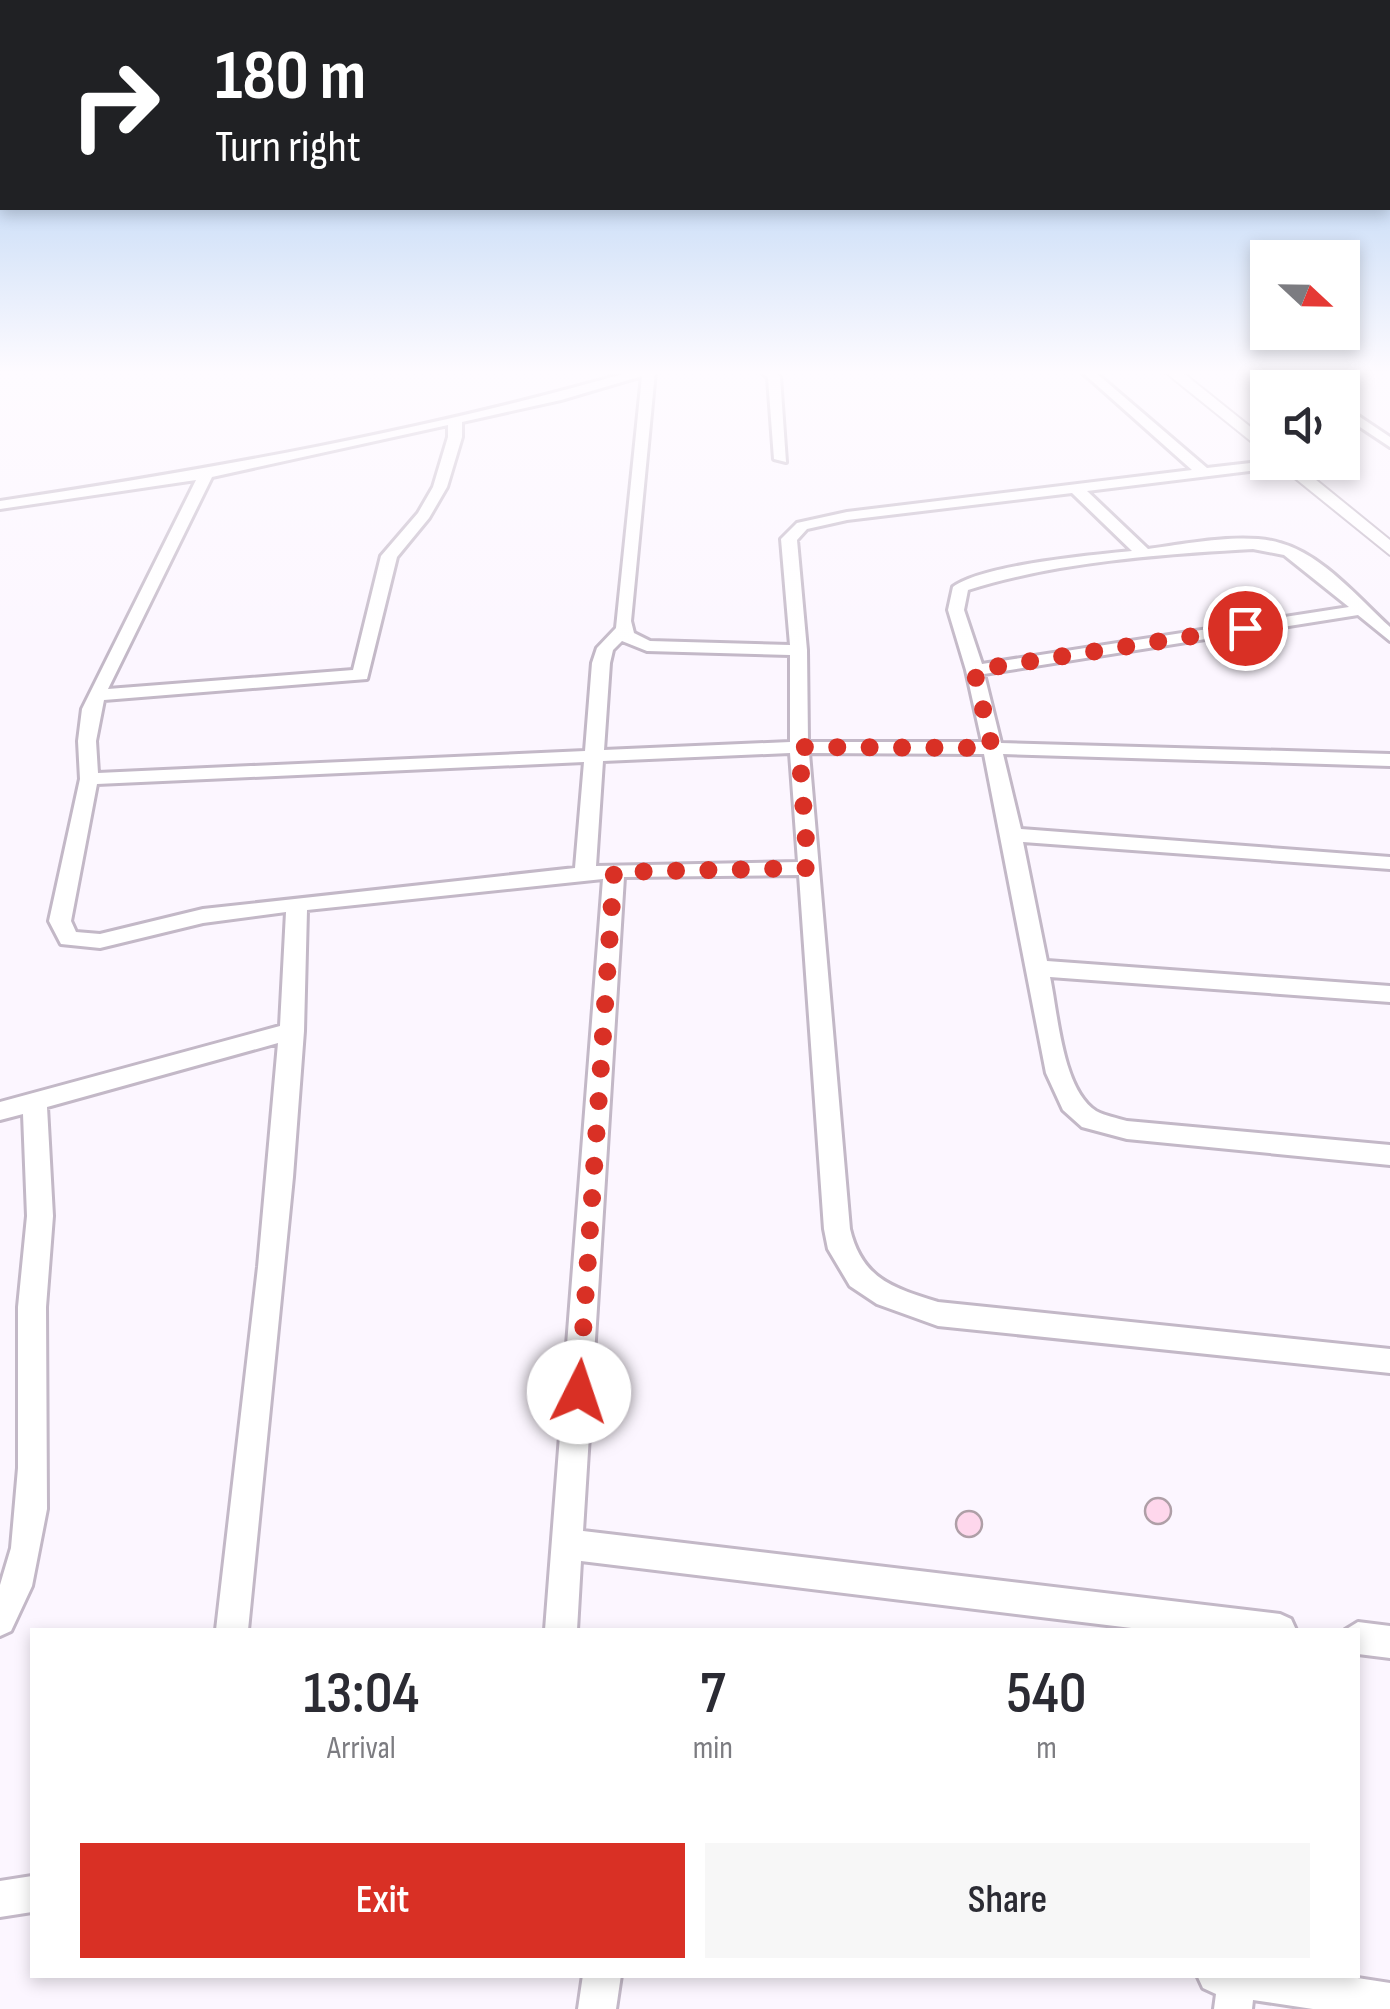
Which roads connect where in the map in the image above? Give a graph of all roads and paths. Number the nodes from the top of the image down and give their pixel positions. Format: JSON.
{"nodes":[{"id":1,"x":243,"y":466,"type":"edge"},
{"id":2,"x":446,"y":466,"type":"edge"},
{"id":3,"x":638,"y":466,"type":"edge"},
{"id":4,"x":1196,"y":466,"type":"edge"},
{"id":5,"x":1250,"y":467,"type":"edge"},
{"id":6,"x":1204,"y":473,"type":"junction"},
{"id":7,"x":206,"y":474,"type":"junction"},
{"id":8,"x":1304,"y":480,"type":"edge"},
{"id":9,"x":1076,"y":489,"type":"junction"},
{"id":10,"x":0,"y":505,"type":"edge"},
{"id":11,"x":1390,"y":548,"type":"edge"},
{"id":12,"x":1145,"y":554,"type":"junction"},
{"id":13,"x":1360,"y":610,"type":"junction"},
{"id":14,"x":623,"y":631,"type":"junction"},
{"id":15,"x":1390,"y":636,"type":"edge"},
{"id":16,"x":800,"y":650,"type":"junction"},
{"id":17,"x":974,"y":670,"type":"junction"},
{"id":18,"x":97,"y":695,"type":"junction"},
{"id":19,"x":799,"y":747,"type":"junction"},
{"id":20,"x":992,"y":748,"type":"junction"},
{"id":21,"x":592,"y":755,"type":"junction"},
{"id":22,"x":1390,"y":760,"type":"edge"},
{"id":23,"x":89,"y":778,"type":"junction"},
{"id":24,"x":1012,"y":835,"type":"junction"},
{"id":25,"x":1390,"y":863,"type":"edge"},
{"id":26,"x":808,"y":868,"type":"junction"},
{"id":27,"x":614,"y":872,"type":"junction"},
{"id":28,"x":584,"y":874,"type":"junction"},
{"id":29,"x":297,"y":904,"type":"junction"},
{"id":30,"x":1037,"y":968,"type":"junction"},
{"id":31,"x":1390,"y":994,"type":"edge"},
{"id":32,"x":293,"y":1031,"type":"junction"},
{"id":33,"x":34,"y":1102,"type":"junction"},
{"id":34,"x":0,"y":1110,"type":"edge"},
{"id":35,"x":1390,"y":1155,"type":"edge"},
{"id":36,"x":1390,"y":1361,"type":"edge"},
{"id":37,"x":568,"y":1544,"type":"junction"},
{"id":38,"x":0,"y":1620,"type":"edge"},
{"id":39,"x":232,"y":1628,"type":"edge"},
{"id":40,"x":561,"y":1628,"type":"edge"},
{"id":41,"x":1263,"y":1628,"type":"edge"},
{"id":42,"x":1360,"y":1638,"type":"edge"},
{"id":43,"x":1390,"y":1642,"type":"edge"},
{"id":44,"x":30,"y":1894,"type":"edge"},
{"id":45,"x":0,"y":1899,"type":"edge"},
{"id":46,"x":602,"y":1978,"type":"edge"},
{"id":47,"x":1229,"y":1987,"type":"edge"},
{"id":48,"x":1370,"y":1990,"type":"edge"},
{"id":49,"x":597,"y":2009,"type":"edge"}],
"edges":[{"from":1,"to":7,"type":"street"},
{"from":2,"to":18,"type":"street"},
{"from":3,"to":14,"type":"street"},
{"from":4,"to":6,"type":"street"},
{"from":5,"to":6,"type":"street"},
{"from":6,"to":9,"type":"street"},
{"from":7,"to":10,"type":"street"},
{"from":7,"to":18,"type":"street"},
{"from":8,"to":11,"type":"street"},
{"from":9,"to":12,"type":"street"},
{"from":9,"to":16,"type":"street"},
{"from":12,"to":13,"type":"street"},
{"from":12,"to":17,"type":"street"},
{"from":13,"to":15,"type":"street"},
{"from":13,"to":17,"type":"street"},
{"from":14,"to":16,"type":"street"},
{"from":14,"to":21,"type":"street"},
{"from":16,"to":19,"type":"street"},
{"from":17,"to":20,"type":"street"},
{"from":18,"to":23,"type":"street"},
{"from":19,"to":20,"type":"street"},
{"from":19,"to":21,"type":"street"},
{"from":19,"to":26,"type":"street"},
{"from":20,"to":22,"type":"street"},
{"from":20,"to":24,"type":"street"},
{"from":21,"to":23,"type":"street"},
{"from":21,"to":28,"type":"street"},
{"from":23,"to":29,"type":"street"},
{"from":24,"to":25,"type":"street"},
{"from":24,"to":30,"type":"street"},
{"from":26,"to":27,"type":"street"},
{"from":26,"to":36,"type":"street"},
{"from":27,"to":28,"type":"street"},
{"from":27,"to":37,"type":"street"},
{"from":28,"to":29,"type":"street"},
{"from":29,"to":32,"type":"street"},
{"from":30,"to":31,"type":"street"},
{"from":30,"to":35,"type":"street"},
{"from":32,"to":33,"type":"street"},
{"from":32,"to":39,"type":"street"},
{"from":33,"to":34,"type":"street"},
{"from":33,"to":38,"type":"street"},
{"from":37,"to":40,"type":"street"},
{"from":37,"to":41,"type":"street"},
{"from":42,"to":43,"type":"street"},
{"from":44,"to":45,"type":"street"},
{"from":46,"to":49,"type":"street"},
{"from":47,"to":48,"type":"street"}]}
